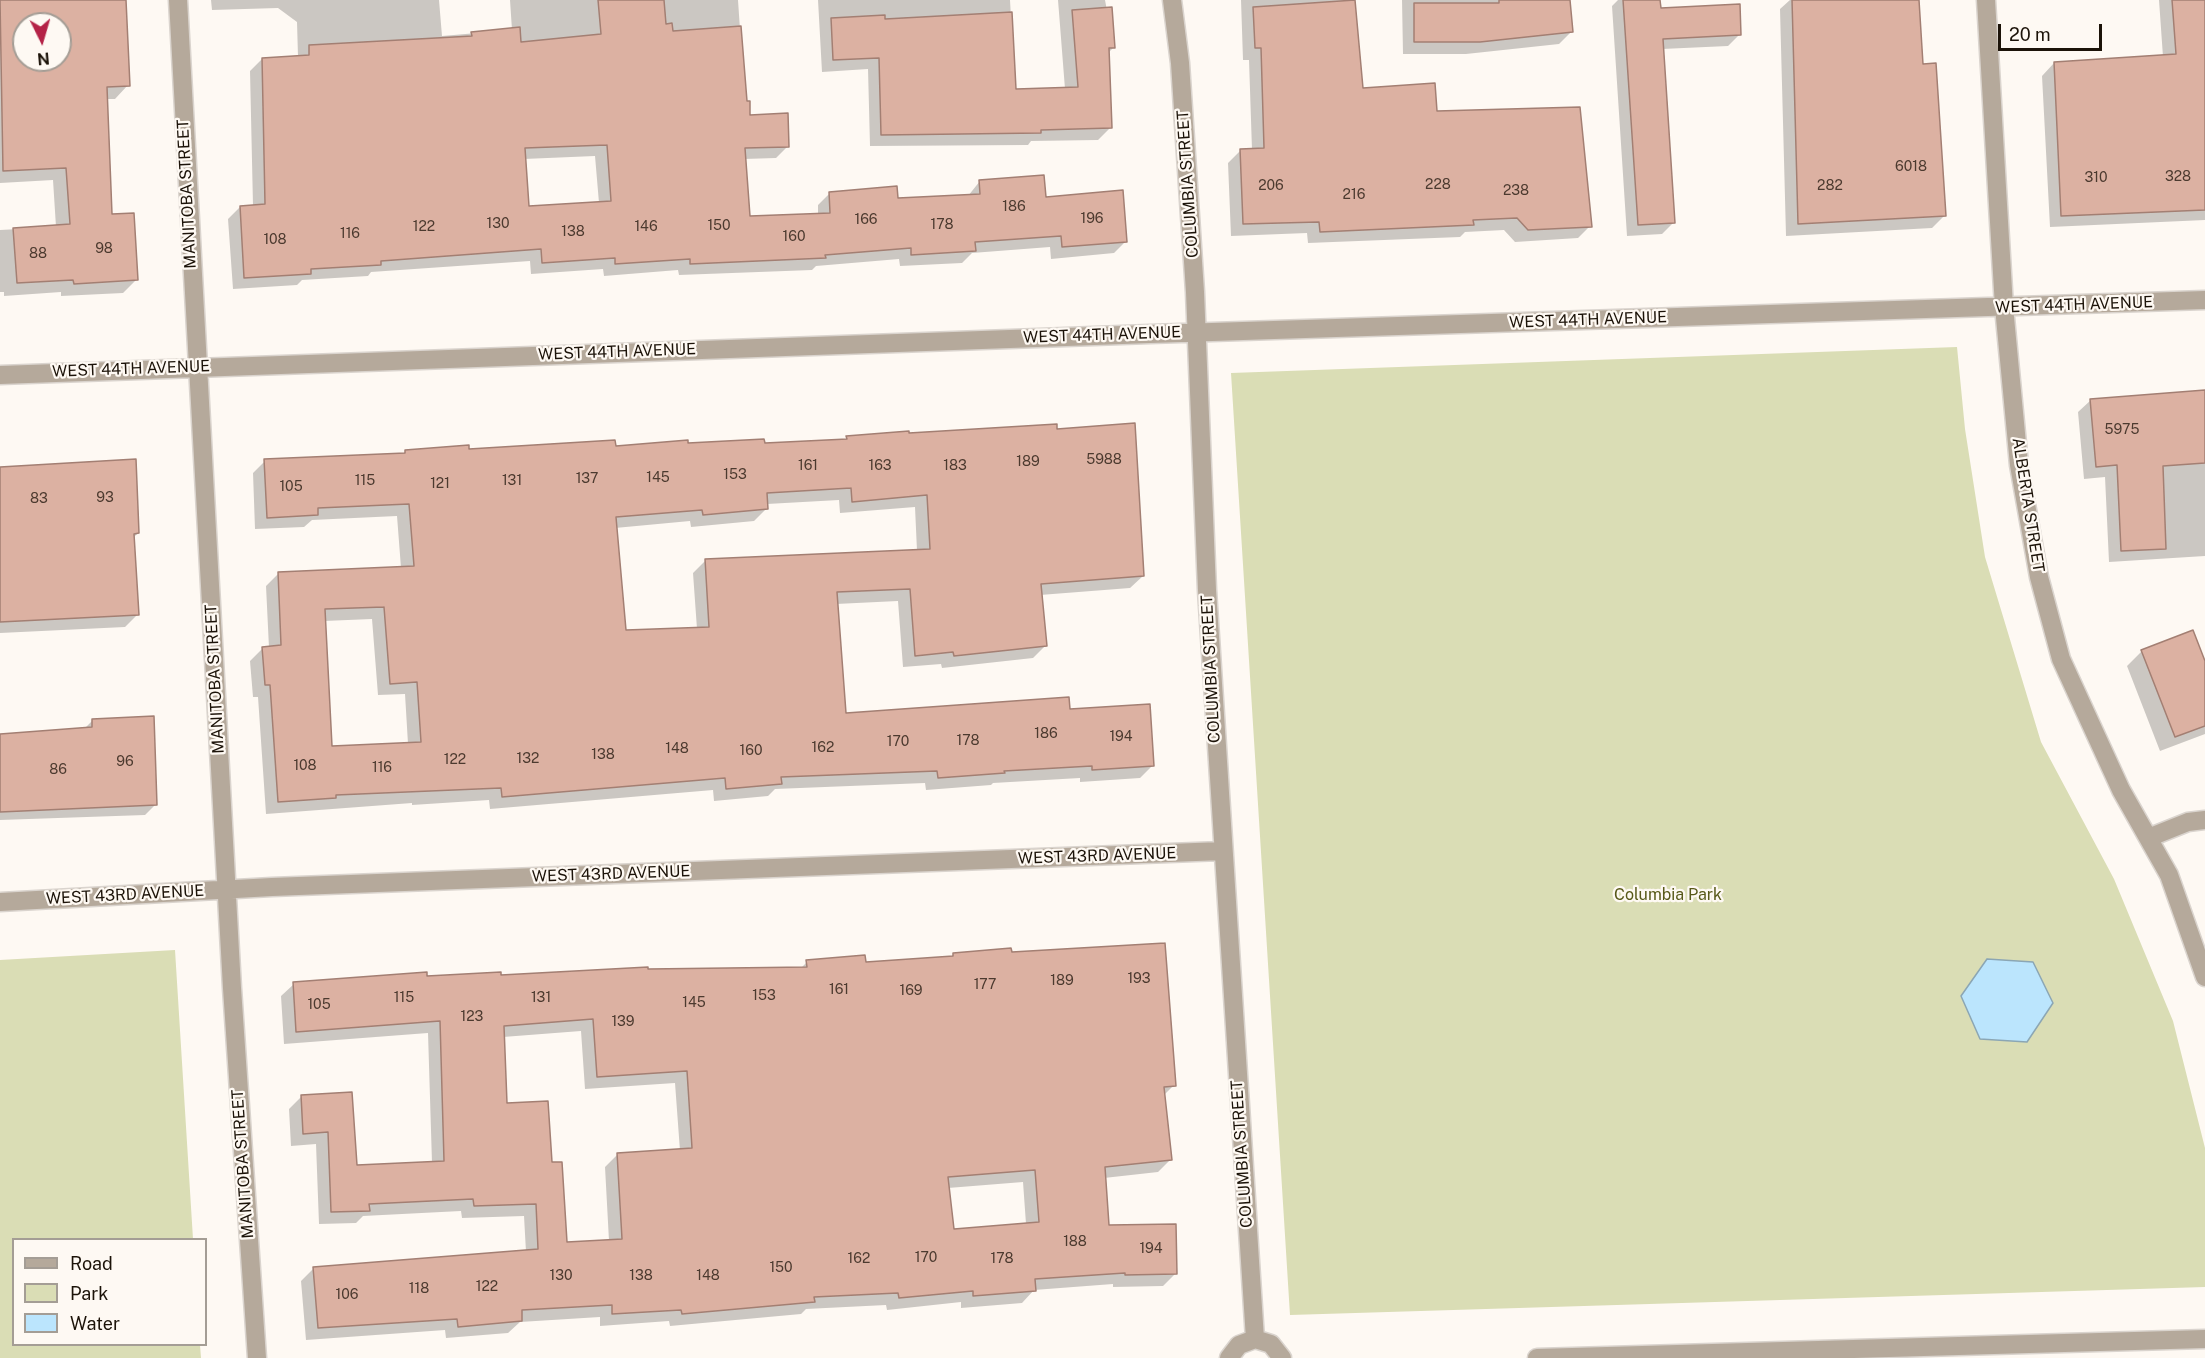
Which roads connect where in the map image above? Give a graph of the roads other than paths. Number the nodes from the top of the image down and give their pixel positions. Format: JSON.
{"nodes":[{"id":1,"x":178,"y":0,"type":"edge"},
{"id":2,"x":1172,"y":0,"type":"edge"},
{"id":3,"x":1986,"y":0,"type":"edge"},
{"id":4,"x":2205,"y":300,"type":"edge"},
{"id":5,"x":2004,"y":307,"type":"junction"},
{"id":6,"x":1197,"y":332,"type":"junction"},
{"id":7,"x":196,"y":366,"type":"junction"},
{"id":8,"x":0,"y":375,"type":"edge"},
{"id":9,"x":2205,"y":820,"type":"edge"},
{"id":10,"x":2148,"y":838,"type":"junction"},
{"id":11,"x":1222,"y":852,"type":"junction"},
{"id":12,"x":227,"y":889,"type":"junction"},
{"id":13,"x":0,"y":902,"type":"edge"},
{"id":14,"x":2205,"y":977,"type":"edge"},
{"id":15,"x":1255,"y":1339,"type":"junction"},
{"id":16,"x":2205,"y":1339,"type":"edge"},
{"id":17,"x":257,"y":1358,"type":"edge"},
{"id":18,"x":1229,"y":1358,"type":"edge"},
{"id":19,"x":1282,"y":1358,"type":"edge"},
{"id":20,"x":1537,"y":1358,"type":"edge"}],
"edges":[{"from":1,"to":7,"type":"street","name":"MANITOBA STREET"},
{"from":2,"to":6,"type":"street","name":"COLUMBIA STREET"},
{"from":3,"to":5,"type":"street","name":"ALBERTA STREET"},
{"from":4,"to":5,"type":"street","name":"WEST 44TH AVENUE"},
{"from":5,"to":6,"type":"street","name":"WEST 44TH AVENUE"},
{"from":5,"to":10,"type":"street","name":"ALBERTA STREET"},
{"from":6,"to":7,"type":"street","name":"WEST 44TH AVENUE"},
{"from":6,"to":11,"type":"street","name":"COLUMBIA STREET"},
{"from":7,"to":8,"type":"street","name":"WEST 44TH AVENUE"},
{"from":7,"to":12,"type":"street","name":"MANITOBA STREET"},
{"from":9,"to":10,"type":"street"},
{"from":10,"to":14,"type":"street","name":"ALBERTA STREET"},
{"from":11,"to":12,"type":"street","name":"WEST 43RD AVENUE"},
{"from":11,"to":15,"type":"street","name":"COLUMBIA STREET"},
{"from":12,"to":13,"type":"street","name":"WEST 43RD AVENUE"},
{"from":12,"to":17,"type":"street","name":"MANITOBA STREET"},
{"from":15,"to":18,"type":"street"},
{"from":15,"to":19,"type":"street"},
{"from":16,"to":20,"type":"street"}]}
